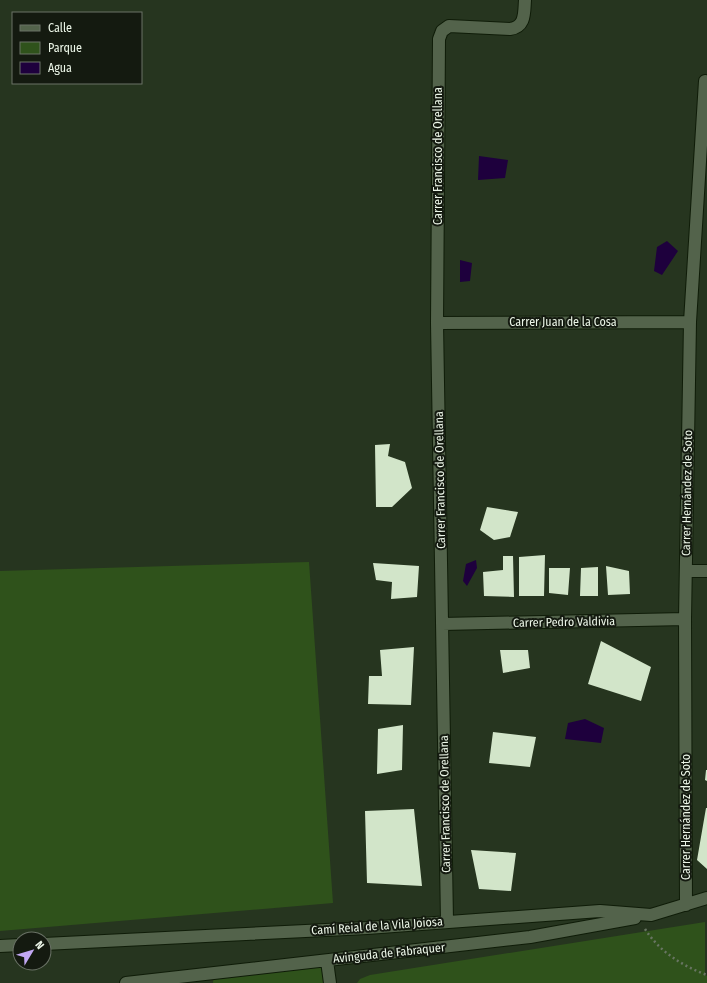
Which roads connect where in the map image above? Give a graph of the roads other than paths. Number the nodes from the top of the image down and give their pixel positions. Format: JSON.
{"nodes":[{"id":1,"x":525,"y":0,"type":"edge"},
{"id":2,"x":705,"y":81,"type":"dead end"},
{"id":3,"x":690,"y":322,"type":"junction"},
{"id":4,"x":437,"y":323,"type":"junction"},
{"id":5,"x":686,"y":571,"type":"junction"},
{"id":6,"x":707,"y":571,"type":"edge"},
{"id":7,"x":685,"y":619,"type":"junction"},
{"id":8,"x":442,"y":624,"type":"junction"},
{"id":9,"x":707,"y":898,"type":"edge"},
{"id":10,"x":686,"y":904,"type":"junction"},
{"id":11,"x":651,"y":915,"type":"junction"},
{"id":12,"x":529,"y":916,"type":"junction"},
{"id":13,"x":447,"y":921,"type":"junction"},
{"id":14,"x":530,"y":938,"type":"junction"},
{"id":15,"x":52,"y":944,"type":"edge"},
{"id":16,"x":12,"y":945,"type":"edge"},
{"id":17,"x":0,"y":946,"type":"edge"},
{"id":18,"x":327,"y":961,"type":"junction"},
{"id":19,"x":126,"y":983,"type":"edge"},
{"id":20,"x":330,"y":983,"type":"edge"}],
"edges":[{"from":1,"to":4,"type":"street","name":"Carrer Francisco de Orellana"},
{"from":2,"to":3,"type":"street","name":"Carrer Hernández de Soto"},
{"from":3,"to":4,"type":"street","name":"Carrer Juan de la Cosa"},
{"from":3,"to":5,"type":"street","name":"Carrer Hernández de Soto"},
{"from":4,"to":8,"type":"street","name":"Carrer Francisco de Orellana"},
{"from":5,"to":6,"type":"street"},
{"from":5,"to":7,"type":"street","name":"Carrer Hernández de Soto"},
{"from":7,"to":8,"type":"street","name":"Carrer Pedro Valdivia"},
{"from":7,"to":10,"type":"street","name":"Carrer Hernández de Soto"},
{"from":8,"to":13,"type":"street","name":"Carrer Francisco de Orellana"},
{"from":9,"to":10,"type":"street","name":"Camí Reial de la Vila Joiosa"},
{"from":10,"to":11,"type":"street","name":"Camí Reial de la Vila Joiosa"},
{"from":11,"to":12,"type":"street","name":"Camí Reial de la Vila Joiosa"},
{"from":11,"to":14,"type":"street","name":"Avinguda de Fabraquer"},
{"from":12,"to":13,"type":"street","name":"Camí Reial de la Vila Joiosa"},
{"from":12,"to":14,"type":"street"},
{"from":13,"to":15,"type":"street","name":"Camí Reial de la Vila Joiosa"},
{"from":14,"to":18,"type":"street","name":"Avinguda de Fabraquer"},
{"from":16,"to":17,"type":"street"},
{"from":18,"to":19,"type":"street","name":"Avinguda de Fabraquer"},
{"from":18,"to":20,"type":"street"}]}
